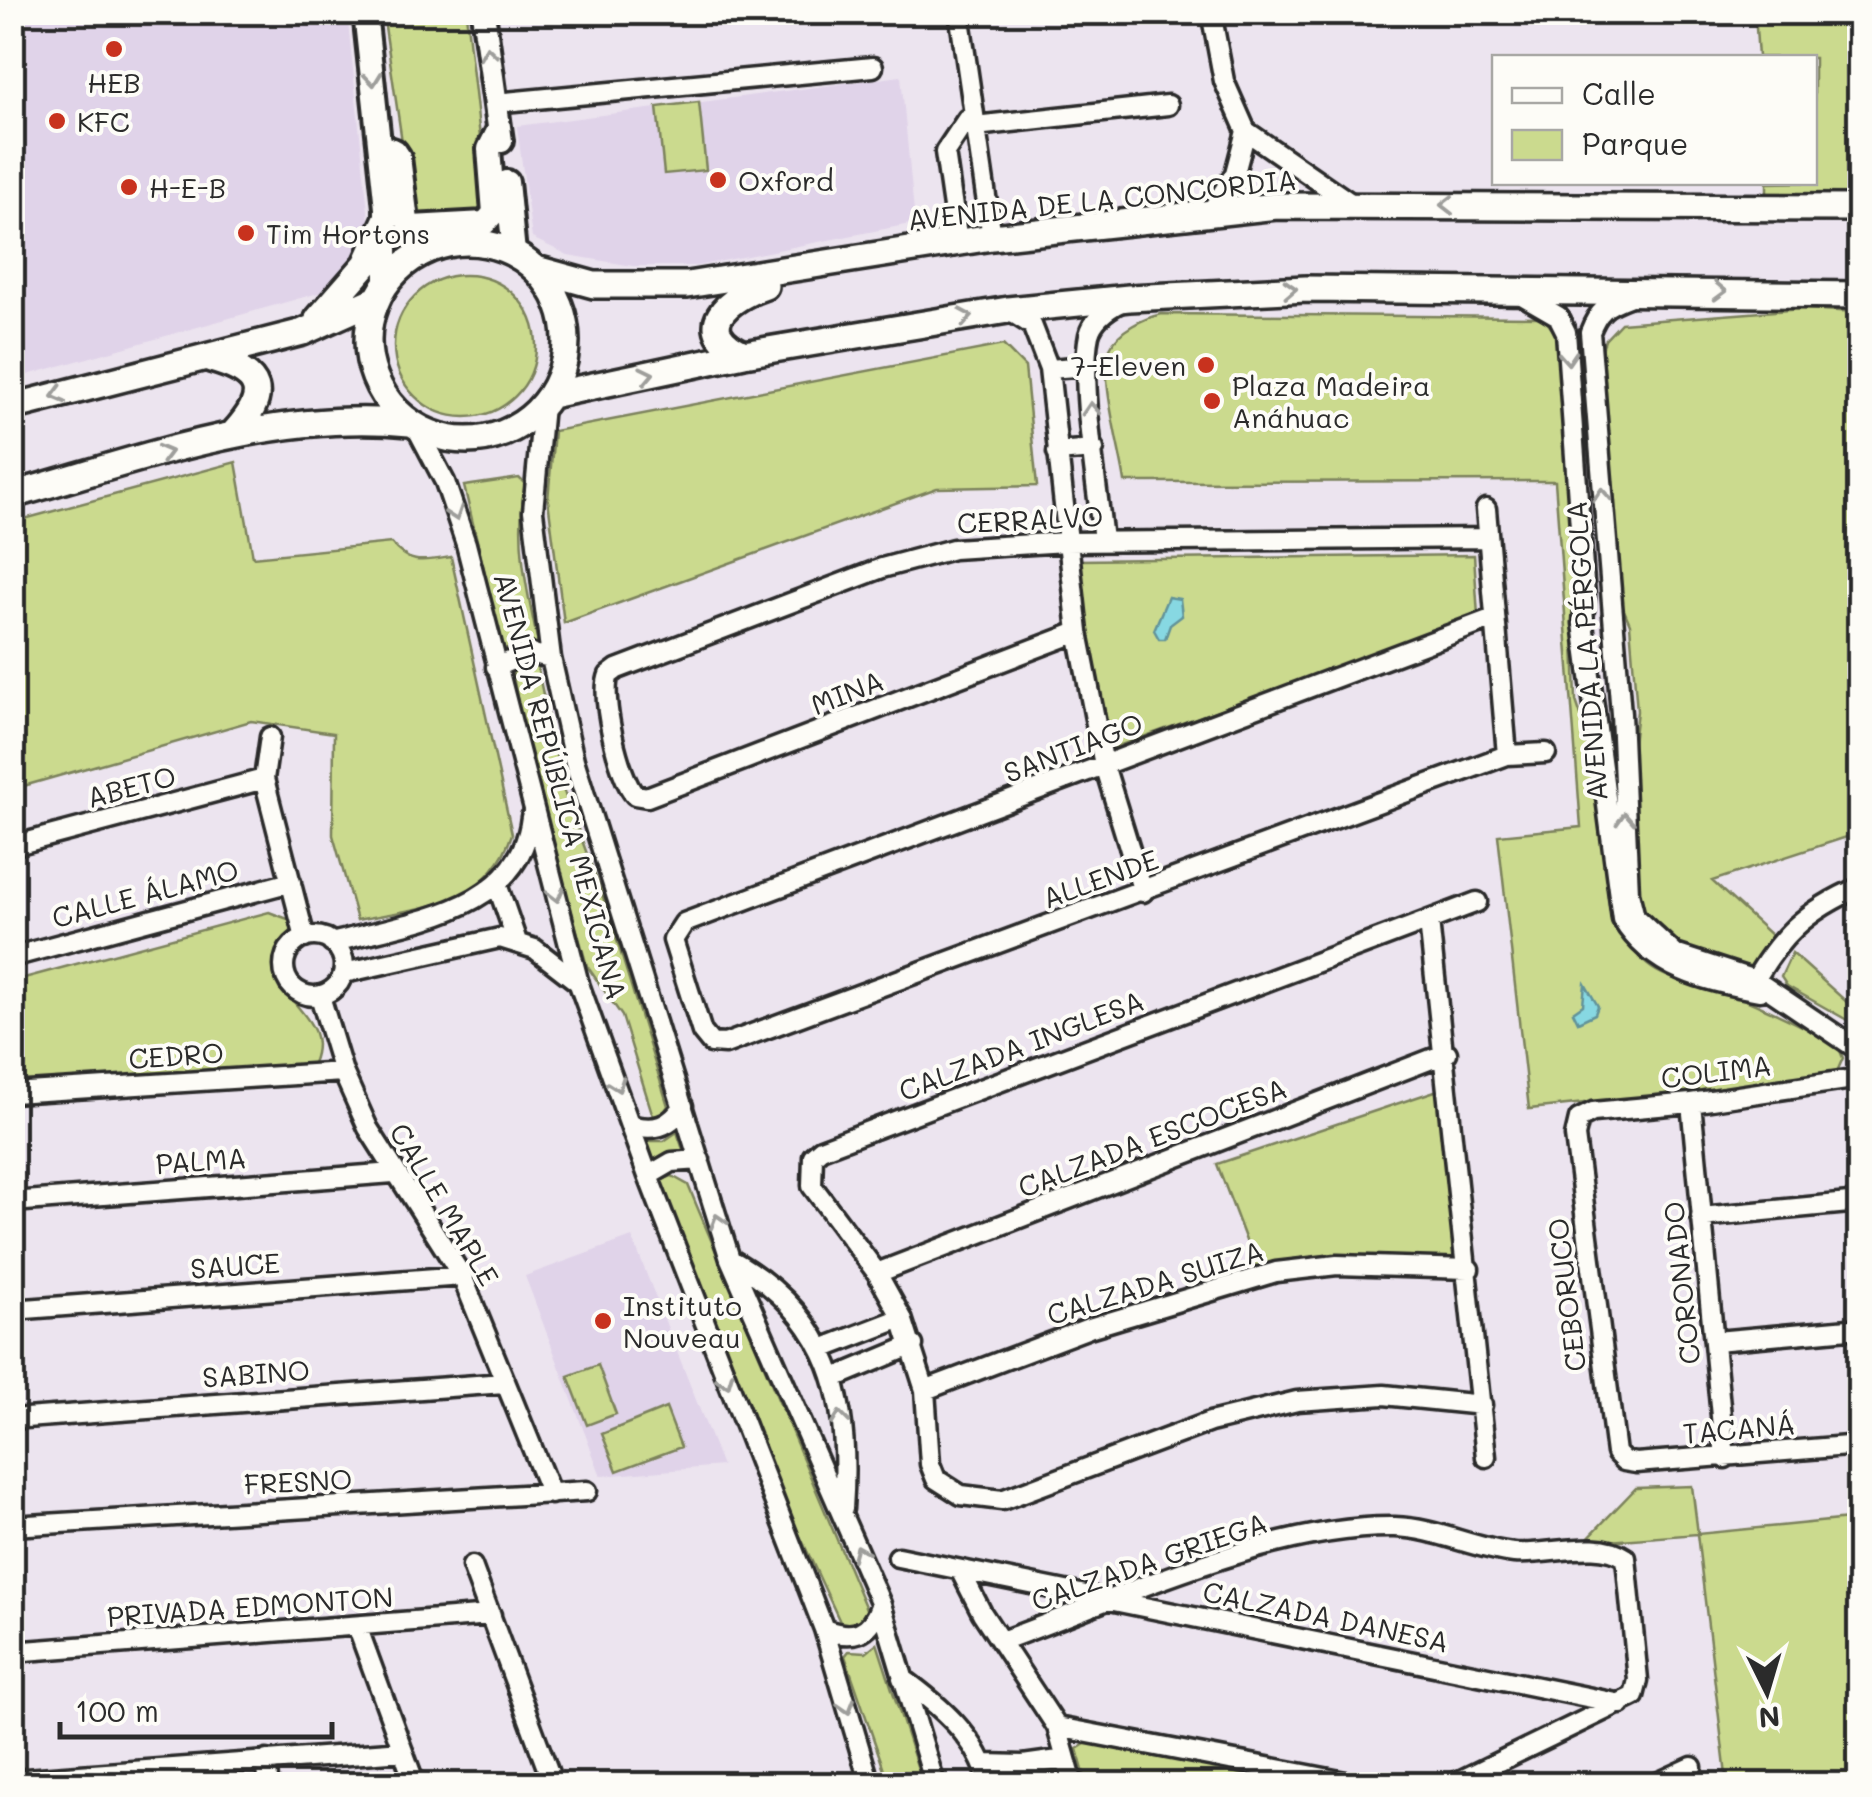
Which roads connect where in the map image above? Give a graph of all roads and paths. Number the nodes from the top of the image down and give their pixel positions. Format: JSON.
{"nodes":[{"id":1,"x":365,"y":12,"type":"edge"},
{"id":2,"x":483,"y":12,"type":"edge"},
{"id":3,"x":958,"y":12,"type":"edge"},
{"id":4,"x":1211,"y":12,"type":"edge"},
{"id":5,"x":873,"y":67,"type":"dead end"},
{"id":6,"x":496,"y":103,"type":"junction"},
{"id":7,"x":1168,"y":105,"type":"dead end"},
{"id":8,"x":972,"y":126,"type":"junction"},
{"id":9,"x":499,"y":129,"type":"junction"},
{"id":10,"x":1246,"y":131,"type":"junction"},
{"id":11,"x":380,"y":146,"type":"junction"},
{"id":12,"x":1352,"y":204,"type":"junction"},
{"id":13,"x":1857,"y":209,"type":"edge"},
{"id":14,"x":1212,"y":210,"type":"junction"},
{"id":15,"x":386,"y":220,"type":"junction"},
{"id":16,"x":992,"y":237,"type":"junction"},
{"id":17,"x":958,"y":242,"type":"junction"},
{"id":18,"x":514,"y":253,"type":"junction"},
{"id":19,"x":826,"y":264,"type":"junction"},
{"id":20,"x":536,"y":269,"type":"junction"},
{"id":21,"x":1511,"y":290,"type":"junction"},
{"id":22,"x":1662,"y":290,"type":"junction"},
{"id":23,"x":381,"y":291,"type":"junction"},
{"id":24,"x":1857,"y":294,"type":"edge"},
{"id":25,"x":1128,"y":298,"type":"junction"},
{"id":26,"x":1008,"y":310,"type":"junction"},
{"id":27,"x":303,"y":332,"type":"junction"},
{"id":28,"x":744,"y":354,"type":"junction"},
{"id":29,"x":211,"y":358,"type":"junction"},
{"id":30,"x":1088,"y":366,"type":"junction"},
{"id":31,"x":1049,"y":369,"type":"junction"},
{"id":32,"x":547,"y":401,"type":"junction"},
{"id":33,"x":12,"y":408,"type":"edge"},
{"id":34,"x":413,"y":424,"type":"junction"},
{"id":35,"x":232,"y":435,"type":"junction"},
{"id":36,"x":1094,"y":449,"type":"junction"},
{"id":37,"x":1057,"y":452,"type":"junction"},
{"id":38,"x":12,"y":495,"type":"edge"},
{"id":39,"x":1486,"y":508,"type":"dead end"},
{"id":40,"x":1488,"y":538,"type":"junction"},
{"id":41,"x":1066,"y":542,"type":"junction"},
{"id":42,"x":1103,"y":542,"type":"junction"},
{"id":43,"x":1610,"y":594,"type":"junction"},
{"id":44,"x":1585,"y":596,"type":"junction"},
{"id":45,"x":1494,"y":618,"type":"junction"},
{"id":46,"x":1078,"y":632,"type":"junction"},
{"id":47,"x":550,"y":658,"type":"junction"},
{"id":48,"x":496,"y":667,"type":"junction"},
{"id":49,"x":270,"y":737,"type":"dead end"},
{"id":50,"x":1620,"y":742,"type":"junction"},
{"id":51,"x":1597,"y":745,"type":"junction"},
{"id":52,"x":1546,"y":753,"type":"dead end"},
{"id":53,"x":1507,"y":755,"type":"junction"},
{"id":54,"x":1104,"y":765,"type":"junction"},
{"id":55,"x":264,"y":780,"type":"junction"},
{"id":56,"x":636,"y":795,"type":"joint"},
{"id":57,"x":532,"y":806,"type":"junction"},
{"id":58,"x":12,"y":846,"type":"edge"},
{"id":59,"x":291,"y":882,"type":"junction"},
{"id":60,"x":498,"y":887,"type":"junction"},
{"id":61,"x":1860,"y":887,"type":"edge"},
{"id":62,"x":1143,"y":892,"type":"junction"},
{"id":63,"x":1477,"y":902,"type":"dead end"},
{"id":64,"x":454,"y":908,"type":"junction"},
{"id":65,"x":1430,"y":920,"type":"junction"},
{"id":66,"x":306,"y":938,"type":"junction"},
{"id":67,"x":516,"y":940,"type":"junction"},
{"id":68,"x":467,"y":942,"type":"junction"},
{"id":69,"x":332,"y":943,"type":"junction"},
{"id":70,"x":12,"y":957,"type":"edge"},
{"id":71,"x":344,"y":973,"type":"junction"},
{"id":72,"x":579,"y":984,"type":"junction"},
{"id":73,"x":1758,"y":987,"type":"junction"},
{"id":74,"x":320,"y":996,"type":"junction"},
{"id":75,"x":1860,"y":1024,"type":"edge"},
{"id":76,"x":1844,"y":1037,"type":"junction"},
{"id":77,"x":710,"y":1043,"type":"joint"},
{"id":78,"x":1860,"y":1052,"type":"edge"},
{"id":79,"x":1447,"y":1053,"type":"junction"},
{"id":80,"x":343,"y":1072,"type":"junction"},
{"id":81,"x":1860,"y":1078,"type":"edge"},
{"id":82,"x":12,"y":1093,"type":"edge"},
{"id":83,"x":1691,"y":1103,"type":"junction"},
{"id":84,"x":684,"y":1106,"type":"junction"},
{"id":85,"x":1579,"y":1119,"type":"joint"},
{"id":86,"x":631,"y":1125,"type":"junction"},
{"id":87,"x":700,"y":1160,"type":"junction"},
{"id":88,"x":393,"y":1172,"type":"junction"},
{"id":89,"x":648,"y":1176,"type":"junction"},
{"id":90,"x":12,"y":1202,"type":"edge"},
{"id":91,"x":1860,"y":1202,"type":"edge"},
{"id":92,"x":1700,"y":1217,"type":"junction"},
{"id":93,"x":730,"y":1259,"type":"junction"},
{"id":94,"x":1469,"y":1269,"type":"junction"},
{"id":95,"x":877,"y":1272,"type":"junction"},
{"id":96,"x":462,"y":1276,"type":"junction"},
{"id":97,"x":12,"y":1310,"type":"edge"},
{"id":98,"x":902,"y":1318,"type":"junction"},
{"id":99,"x":1860,"y":1328,"type":"edge"},
{"id":100,"x":1716,"y":1342,"type":"junction"},
{"id":101,"x":913,"y":1345,"type":"junction"},
{"id":102,"x":824,"y":1348,"type":"junction"},
{"id":103,"x":834,"y":1378,"type":"junction"},
{"id":104,"x":504,"y":1383,"type":"junction"},
{"id":105,"x":924,"y":1390,"type":"junction"},
{"id":106,"x":1482,"y":1405,"type":"junction"},
{"id":107,"x":12,"y":1419,"type":"edge"},
{"id":108,"x":1860,"y":1445,"type":"edge"},
{"id":109,"x":1486,"y":1457,"type":"dead end"},
{"id":110,"x":1725,"y":1458,"type":"junction"},
{"id":111,"x":1624,"y":1461,"type":"joint"},
{"id":112,"x":587,"y":1491,"type":"dead end"},
{"id":113,"x":551,"y":1494,"type":"junction"},
{"id":114,"x":843,"y":1515,"type":"junction"},
{"id":115,"x":12,"y":1526,"type":"edge"},
{"id":116,"x":898,"y":1557,"type":"dead end"},
{"id":117,"x":472,"y":1566,"type":"dead end"},
{"id":118,"x":960,"y":1570,"type":"junction"},
{"id":119,"x":1114,"y":1601,"type":"junction"},
{"id":120,"x":881,"y":1604,"type":"junction"},
{"id":121,"x":491,"y":1615,"type":"junction"},
{"id":122,"x":357,"y":1626,"type":"junction"},
{"id":123,"x":824,"y":1629,"type":"junction"},
{"id":124,"x":1000,"y":1641,"type":"junction"},
{"id":125,"x":12,"y":1652,"type":"edge"},
{"id":126,"x":901,"y":1677,"type":"junction"},
{"id":127,"x":1621,"y":1704,"type":"junction"},
{"id":128,"x":1058,"y":1728,"type":"junction"},
{"id":129,"x":404,"y":1751,"type":"junction"},
{"id":130,"x":1066,"y":1759,"type":"junction"},
{"id":131,"x":267,"y":1760,"type":"junction"},
{"id":132,"x":985,"y":1764,"type":"junction"},
{"id":133,"x":1692,"y":1767,"type":"dead end"},
{"id":134,"x":138,"y":1778,"type":"edge"},
{"id":135,"x":12,"y":1780,"type":"edge"},
{"id":136,"x":268,"y":1784,"type":"edge"},
{"id":137,"x":415,"y":1784,"type":"edge"},
{"id":138,"x":553,"y":1784,"type":"edge"},
{"id":139,"x":870,"y":1784,"type":"edge"},
{"id":140,"x":935,"y":1784,"type":"edge"},
{"id":141,"x":989,"y":1784,"type":"edge"},
{"id":142,"x":1072,"y":1784,"type":"edge"},
{"id":143,"x":1356,"y":1784,"type":"edge"},
{"id":144,"x":1454,"y":1784,"type":"edge"},
{"id":145,"x":1656,"y":1784,"type":"edge"}],
"edges":[{"from":1,"to":11,"type":"main road","one_way":true},
{"from":6,"to":2,"type":"main road","one_way":true},
{"from":3,"to":8,"type":"street"},
{"from":4,"to":10,"type":"street"},
{"from":5,"to":6,"type":"street"},
{"from":6,"to":9,"type":"main road"},
{"from":7,"to":8,"type":"street"},
{"from":8,"to":16,"type":"street"},
{"from":8,"to":17,"type":"street"},
{"from":9,"to":11,"type":"main road"},
{"from":9,"to":18,"type":"main road"},
{"from":10,"to":12,"type":"street"},
{"from":10,"to":14,"type":"street"},
{"from":11,"to":15,"type":"main road"},
{"from":13,"to":12,"type":"main road","name":"AVENIDA DE LA CONCORDIA","one_way":true},
{"from":12,"to":14,"type":"main road","name":"AVENIDA DE LA CONCORDIA"},
{"from":14,"to":16,"type":"main road","name":"AVENIDA DE LA CONCORDIA"},
{"from":15,"to":23,"type":"main road"},
{"from":15,"to":27,"type":"main road"},
{"from":16,"to":17,"type":"main road","name":"AVENIDA DE LA CONCORDIA"},
{"from":17,"to":19,"type":"main road","name":"AVENIDA DE LA CONCORDIA"},
{"from":18,"to":20,"type":"main road"},
{"from":18,"to":23,"type":"main road"},
{"from":19,"to":20,"type":"main road","name":"AVENIDA DE LA CONCORDIA"},
{"from":19,"to":28,"type":"main road"},
{"from":20,"to":32,"type":"main road"},
{"from":21,"to":22,"type":"main road"},
{"from":25,"to":21,"type":"main road","one_way":true},
{"from":21,"to":44,"type":"street","name":"AVENIDA LA PÉRGOLA","one_way":true},
{"from":22,"to":24,"type":"main road","one_way":true},
{"from":43,"to":22,"type":"street","name":"AVENIDA LA PÉRGOLA","one_way":true},
{"from":23,"to":27,"type":"main road"},
{"from":23,"to":34,"type":"main road"},
{"from":25,"to":26,"type":"main road"},
{"from":25,"to":30,"type":"street"},
{"from":28,"to":26,"type":"main road","one_way":true},
{"from":26,"to":31,"type":"street"},
{"from":27,"to":29,"type":"main road"},
{"from":32,"to":28,"type":"main road","one_way":true},
{"from":29,"to":33,"type":"main road","one_way":true},
{"from":29,"to":35,"type":"main road"},
{"from":30,"to":31,"type":"street"},
{"from":36,"to":30,"type":"street","one_way":true},
{"from":31,"to":37,"type":"street"},
{"from":32,"to":34,"type":"main road"},
{"from":32,"to":47,"type":"street","name":"AVENIDA REPÚBLICA MEXICANA"},
{"from":34,"to":35,"type":"main road"},
{"from":34,"to":48,"type":"street","name":"AVENIDA REPÚBLICA MEXICANA","one_way":true},
{"from":38,"to":35,"type":"main road","one_way":true},
{"from":36,"to":37,"type":"street"},
{"from":36,"to":42,"type":"street"},
{"from":37,"to":41,"type":"street"},
{"from":39,"to":40,"type":"street"},
{"from":40,"to":42,"type":"street","name":"CERRALVO"},
{"from":40,"to":45,"type":"street"},
{"from":41,"to":42,"type":"street","name":"CERRALVO"},
{"from":41,"to":46,"type":"street"},
{"from":41,"to":56,"type":"street","name":"CERRALVO"},
{"from":43,"to":44,"type":"street"},
{"from":43,"to":50,"type":"street","name":"AVENIDA LA PÉRGOLA"},
{"from":44,"to":51,"type":"street","name":"AVENIDA LA PÉRGOLA"},
{"from":45,"to":53,"type":"street"},
{"from":45,"to":54,"type":"street","name":"SANTIAGO"},
{"from":46,"to":54,"type":"street"},
{"from":46,"to":56,"type":"street","name":"MINA"},
{"from":47,"to":48,"type":"street"},
{"from":47,"to":84,"type":"street","name":"AVENIDA REPÚBLICA MEXICANA"},
{"from":48,"to":57,"type":"street","name":"AVENIDA REPÚBLICA MEXICANA"},
{"from":49,"to":55,"type":"street"},
{"from":50,"to":51,"type":"street"},
{"from":73,"to":50,"type":"street","name":"AVENIDA LA PÉRGOLA","one_way":true},
{"from":51,"to":73,"type":"street","name":"AVENIDA LA PÉRGOLA"},
{"from":52,"to":53,"type":"street","name":"ALLENDE"},
{"from":53,"to":62,"type":"street","name":"ALLENDE"},
{"from":54,"to":62,"type":"street"},
{"from":54,"to":77,"type":"street","name":"SANTIAGO"},
{"from":55,"to":58,"type":"street","name":"ABETO"},
{"from":55,"to":59,"type":"street"},
{"from":57,"to":60,"type":"street"},
{"from":57,"to":72,"type":"street","name":"AVENIDA REPÚBLICA MEXICANA","one_way":true},
{"from":59,"to":66,"type":"street"},
{"from":59,"to":70,"type":"street","name":"CALLE ÁLAMO"},
{"from":60,"to":64,"type":"street"},
{"from":60,"to":67,"type":"street"},
{"from":61,"to":73,"type":"street"},
{"from":62,"to":77,"type":"street","name":"ALLENDE"},
{"from":63,"to":65,"type":"street","name":"CALZADA INGLESA"},
{"from":64,"to":68,"type":"street"},
{"from":64,"to":69,"type":"street"},
{"from":65,"to":79,"type":"street"},
{"from":65,"to":95,"type":"street","name":"CALZADA INGLESA"},
{"from":66,"to":69,"type":"street"},
{"from":66,"to":74,"type":"street"},
{"from":67,"to":68,"type":"street"},
{"from":67,"to":72,"type":"street"},
{"from":68,"to":71,"type":"street"},
{"from":69,"to":71,"type":"street"},
{"from":71,"to":74,"type":"street"},
{"from":72,"to":86,"type":"street","name":"AVENIDA REPÚBLICA MEXICANA","one_way":true},
{"from":73,"to":76,"type":"street"},
{"from":74,"to":80,"type":"street","name":"CALLE MAPLE"},
{"from":75,"to":76,"type":"street"},
{"from":76,"to":78,"type":"street"},
{"from":79,"to":94,"type":"street"},
{"from":79,"to":95,"type":"street","name":"CALZADA ESCOCESA"},
{"from":80,"to":82,"type":"street","name":"CEDRO"},
{"from":80,"to":88,"type":"street","name":"CALLE MAPLE"},
{"from":81,"to":83,"type":"street","name":"COLIMA"},
{"from":83,"to":85,"type":"street","name":"COLIMA"},
{"from":83,"to":92,"type":"street","name":"CORONADO"},
{"from":84,"to":86,"type":"street"},
{"from":84,"to":87,"type":"street","name":"AVENIDA REPÚBLICA MEXICANA"},
{"from":85,"to":111,"type":"street","name":"CEBORUCO"},
{"from":86,"to":89,"type":"street","name":"AVENIDA REPÚBLICA MEXICANA"},
{"from":87,"to":89,"type":"street"},
{"from":93,"to":87,"type":"street","name":"AVENIDA REPÚBLICA MEXICANA","one_way":true},
{"from":88,"to":90,"type":"street","name":"PALMA"},
{"from":88,"to":96,"type":"street","name":"CALLE MAPLE"},
{"from":89,"to":123,"type":"street","name":"AVENIDA REPÚBLICA MEXICANA","one_way":true},
{"from":91,"to":92,"type":"street"},
{"from":92,"to":100,"type":"street","name":"CORONADO"},
{"from":93,"to":102,"type":"street","name":"AVENIDA REPÚBLICA MEXICANA"},
{"from":93,"to":114,"type":"street","name":"AVENIDA REPÚBLICA MEXICANA"},
{"from":94,"to":105,"type":"street","name":"CALZADA SUIZA"},
{"from":94,"to":106,"type":"street"},
{"from":95,"to":98,"type":"street","name":"CALZADA INGLESA"},
{"from":96,"to":97,"type":"street","name":"SAUCE"},
{"from":96,"to":104,"type":"street","name":"CALLE MAPLE"},
{"from":98,"to":101,"type":"street","name":"CALZADA INGLESA"},
{"from":98,"to":102,"type":"street"},
{"from":99,"to":100,"type":"street"},
{"from":100,"to":110,"type":"street","name":"CORONADO"},
{"from":101,"to":103,"type":"street"},
{"from":101,"to":105,"type":"street","name":"CALZADA INGLESA"},
{"from":102,"to":103,"type":"street","name":"AVENIDA REPÚBLICA MEXICANA"},
{"from":114,"to":103,"type":"street","name":"AVENIDA REPÚBLICA MEXICANA","one_way":true},
{"from":104,"to":107,"type":"street","name":"SABINO"},
{"from":104,"to":113,"type":"street","name":"CALLE MAPLE"},
{"from":105,"to":106,"type":"street","name":"CALZADA INGLESA"},
{"from":106,"to":109,"type":"street"},
{"from":108,"to":110,"type":"street","name":"TACANÁ"},
{"from":110,"to":111,"type":"street","name":"TACANÁ"},
{"from":112,"to":113,"type":"street","name":"FRESNO"},
{"from":113,"to":115,"type":"street","name":"FRESNO"},
{"from":120,"to":114,"type":"street","name":"AVENIDA REPÚBLICA MEXICANA","one_way":true},
{"from":116,"to":118,"type":"street","name":"CALZADA DANESA"},
{"from":117,"to":121,"type":"street"},
{"from":118,"to":119,"type":"street","name":"CALZADA DANESA"},
{"from":118,"to":124,"type":"street"},
{"from":119,"to":124,"type":"street","name":"CALZADA GRIEGA"},
{"from":119,"to":127,"type":"street","name":"CALZADA DANESA"},
{"from":119,"to":127,"type":"street","name":"CALZADA GRIEGA"},
{"from":120,"to":123,"type":"street"},
{"from":120,"to":126,"type":"street","name":"AVENIDA REPÚBLICA MEXICANA"},
{"from":121,"to":122,"type":"street","name":"PRIVADA EDMONTON"},
{"from":121,"to":138,"type":"street"},
{"from":122,"to":125,"type":"street","name":"PRIVADA EDMONTON"},
{"from":122,"to":129,"type":"street"},
{"from":123,"to":139,"type":"street","name":"AVENIDA REPÚBLICA MEXICANA","one_way":true},
{"from":124,"to":128,"type":"street"},
{"from":126,"to":132,"type":"street"},
{"from":126,"to":140,"type":"street","name":"AVENIDA REPÚBLICA MEXICANA"},
{"from":127,"to":144,"type":"street"},
{"from":128,"to":130,"type":"street"},
{"from":128,"to":143,"type":"street"},
{"from":129,"to":131,"type":"street"},
{"from":129,"to":137,"type":"street"},
{"from":130,"to":132,"type":"street"},
{"from":130,"to":142,"type":"street"},
{"from":131,"to":134,"type":"street"},
{"from":131,"to":136,"type":"street"},
{"from":132,"to":141,"type":"street"},
{"from":133,"to":145,"type":"street"},
{"from":134,"to":135,"type":"street"}]}
